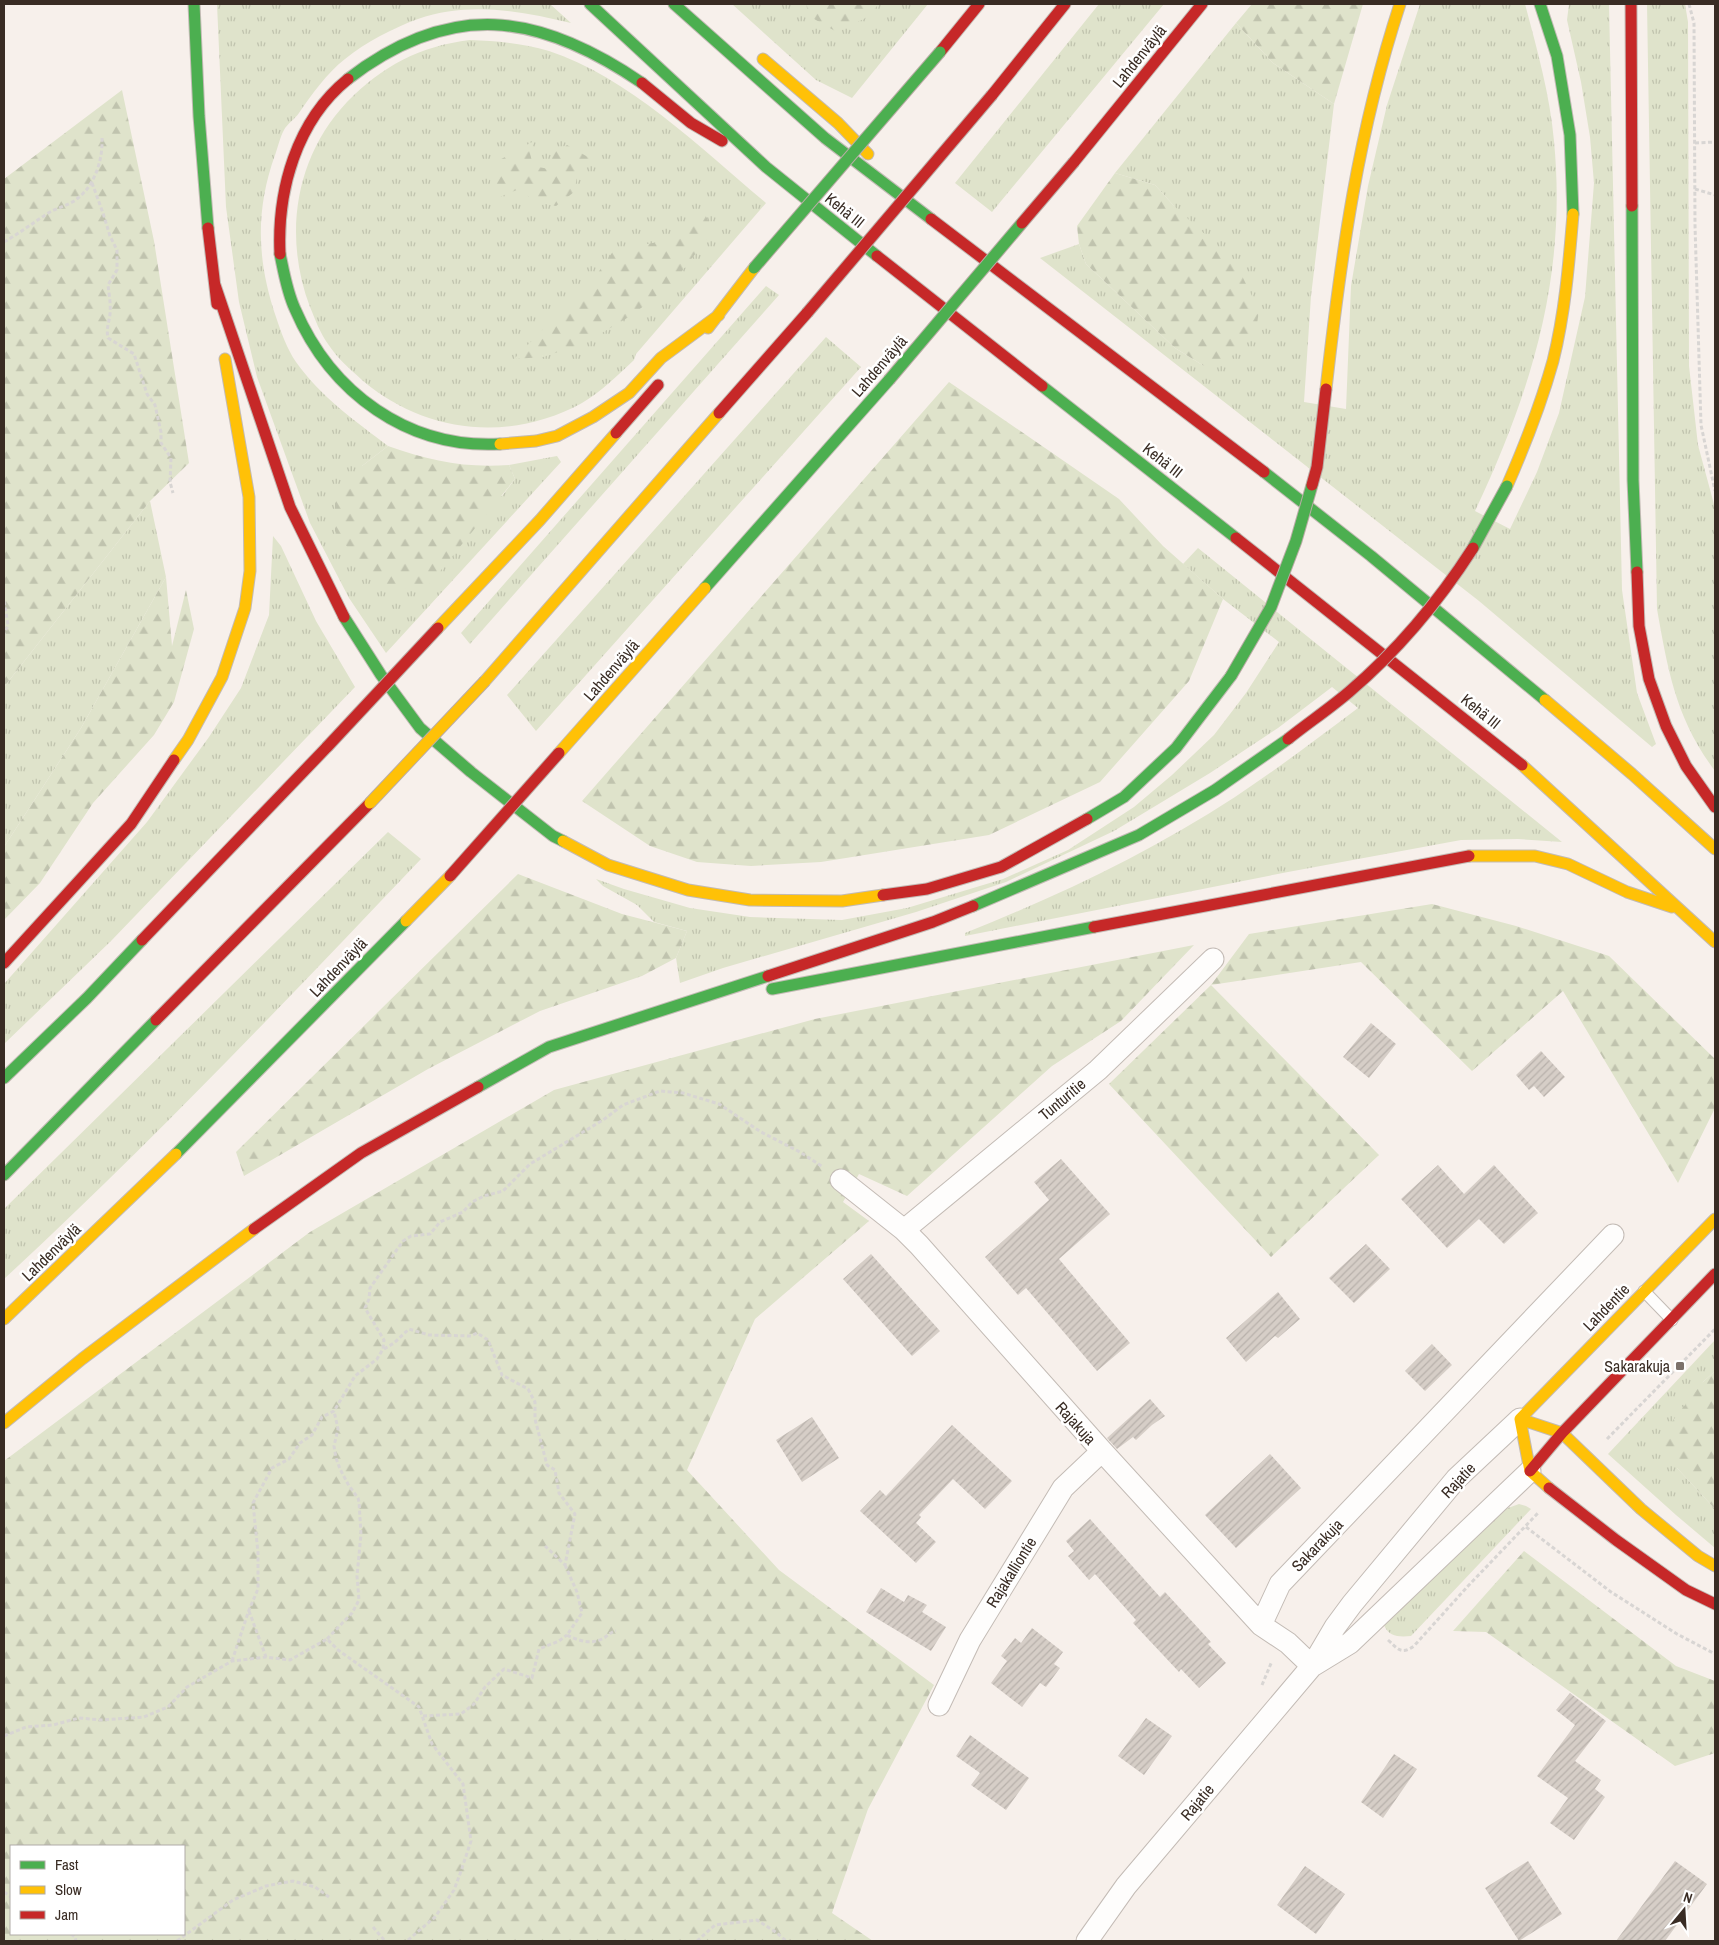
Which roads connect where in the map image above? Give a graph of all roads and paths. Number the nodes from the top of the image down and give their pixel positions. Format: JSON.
{"nodes":[{"id":1,"x":194,"y":4,"type":"edge"},
{"id":2,"x":590,"y":4,"type":"edge"},
{"id":3,"x":674,"y":4,"type":"edge"},
{"id":4,"x":975,"y":4,"type":"edge"},
{"id":5,"x":979,"y":4,"type":"edge"},
{"id":6,"x":1065,"y":4,"type":"edge"},
{"id":7,"x":1202,"y":4,"type":"edge"},
{"id":8,"x":1400,"y":4,"type":"edge"},
{"id":9,"x":1540,"y":4,"type":"edge"},
{"id":10,"x":1689,"y":4,"type":"edge"},
{"id":11,"x":1631,"y":10,"type":"edge"},
{"id":12,"x":970,"y":15,"type":"junction"},
{"id":13,"x":752,"y":49,"type":"dead end"},
{"id":14,"x":102,"y":138,"type":"dead end"},
{"id":15,"x":1715,"y":142,"type":"edge"},
{"id":16,"x":1694,"y":143,"type":"junction"},
{"id":17,"x":766,"y":167,"type":"junction"},
{"id":18,"x":92,"y":183,"type":"junction"},
{"id":19,"x":1695,"y":189,"type":"junction"},
{"id":20,"x":1715,"y":195,"type":"edge"},
{"id":21,"x":921,"y":210,"type":"junction"},
{"id":22,"x":4,"y":242,"type":"edge"},
{"id":23,"x":215,"y":285,"type":"junction"},
{"id":24,"x":719,"y":315,"type":"junction"},
{"id":25,"x":688,"y":351,"type":"dead end"},
{"id":26,"x":669,"y":373,"type":"dead end"},
{"id":27,"x":1715,"y":491,"type":"edge"},
{"id":28,"x":173,"y":493,"type":"dead end"},
{"id":29,"x":4,"y":601,"type":"edge"},
{"id":30,"x":4,"y":634,"type":"edge"},
{"id":31,"x":1715,"y":807,"type":"edge"},
{"id":32,"x":1715,"y":849,"type":"edge"},
{"id":33,"x":1683,"y":911,"type":"junction"},
{"id":34,"x":1715,"y":942,"type":"edge"},
{"id":35,"x":1213,"y":959,"type":"dead end"},
{"id":36,"x":4,"y":963,"type":"edge"},
{"id":37,"x":655,"y":1011,"type":"junction"},
{"id":38,"x":4,"y":1078,"type":"edge"},
{"id":39,"x":4,"y":1175,"type":"edge"},
{"id":40,"x":841,"y":1180,"type":"joint"},
{"id":41,"x":1715,"y":1219,"type":"edge"},
{"id":42,"x":904,"y":1230,"type":"junction"},
{"id":43,"x":1613,"y":1235,"type":"dead end"},
{"id":44,"x":1715,"y":1274,"type":"edge"},
{"id":45,"x":1644,"y":1291,"type":"junction"},
{"id":46,"x":4,"y":1319,"type":"edge"},
{"id":47,"x":1672,"y":1320,"type":"junction"},
{"id":48,"x":1715,"y":1329,"type":"edge"},
{"id":49,"x":383,"y":1349,"type":"junction"},
{"id":50,"x":334,"y":1411,"type":"junction"},
{"id":51,"x":1520,"y":1419,"type":"junction"},
{"id":52,"x":4,"y":1422,"type":"edge"},
{"id":53,"x":1562,"y":1434,"type":"junction"},
{"id":54,"x":1102,"y":1452,"type":"junction"},
{"id":55,"x":1587,"y":1459,"type":"junction"},
{"id":56,"x":1530,"y":1471,"type":"junction"},
{"id":57,"x":1555,"y":1493,"type":"junction"},
{"id":58,"x":1526,"y":1527,"type":"junction"},
{"id":59,"x":545,"y":1546,"type":"dead end"},
{"id":60,"x":565,"y":1565,"type":"junction"},
{"id":61,"x":1715,"y":1566,"type":"edge"},
{"id":62,"x":1715,"y":1604,"type":"edge"},
{"id":63,"x":249,"y":1610,"type":"junction"},
{"id":64,"x":1370,"y":1623,"type":"junction"},
{"id":65,"x":1261,"y":1625,"type":"junction"},
{"id":66,"x":616,"y":1631,"type":"dead end"},
{"id":67,"x":567,"y":1635,"type":"junction"},
{"id":68,"x":327,"y":1639,"type":"junction"},
{"id":69,"x":1715,"y":1654,"type":"edge"},
{"id":70,"x":266,"y":1657,"type":"junction"},
{"id":71,"x":232,"y":1662,"type":"junction"},
{"id":72,"x":1312,"y":1666,"type":"junction"},
{"id":73,"x":939,"y":1705,"type":"dead end"},
{"id":74,"x":423,"y":1716,"type":"junction"},
{"id":75,"x":4,"y":1736,"type":"edge"},
{"id":76,"x":329,"y":1897,"type":"dead end"},
{"id":77,"x":373,"y":1927,"type":"dead end"},
{"id":78,"x":177,"y":1941,"type":"edge"},
{"id":79,"x":385,"y":1941,"type":"edge"},
{"id":80,"x":407,"y":1941,"type":"edge"},
{"id":81,"x":697,"y":1941,"type":"edge"},
{"id":82,"x":786,"y":1941,"type":"edge"},
{"id":83,"x":1087,"y":1941,"type":"edge"}],
"edges":[{"from":1,"to":23,"type":"main road"},
{"from":2,"to":17,"type":"main road","name":"Kehä III"},
{"from":3,"to":21,"type":"main road"},
{"from":4,"to":12,"type":"main road"},
{"from":5,"to":12,"type":"main road"},
{"from":6,"to":39,"type":"main road","bridge":true},
{"from":7,"to":46,"type":"main road","name":"Lahdenväylä","bridge":true},
{"from":8,"to":23,"type":"main road","bridge":true},
{"from":9,"to":37,"type":"main road","bridge":true},
{"from":10,"to":16,"type":"path"},
{"from":11,"to":31,"type":"main road"},
{"from":12,"to":24,"type":"main road","bridge":true},
{"from":13,"to":21,"type":"main road"},
{"from":14,"to":18,"type":"path"},
{"from":15,"to":16,"type":"path"},
{"from":16,"to":19,"type":"path"},
{"from":17,"to":24,"type":"main road"},
{"from":17,"to":33,"type":"main road","name":"Kehä III"},
{"from":18,"to":22,"type":"path"},
{"from":18,"to":28,"type":"path"},
{"from":19,"to":20,"type":"path"},
{"from":19,"to":27,"type":"path"},
{"from":21,"to":32,"type":"main road"},
{"from":23,"to":36,"type":"main road"},
{"from":24,"to":25,"type":"main road"},
{"from":26,"to":38,"type":"main road","bridge":true},
{"from":29,"to":30,"type":"path"},
{"from":33,"to":34,"type":"main road","name":"Kehä III"},
{"from":33,"to":37,"type":"main road"},
{"from":35,"to":42,"type":"street","name":"Tunturitie"},
{"from":37,"to":52,"type":"main road"},
{"from":40,"to":42,"type":"street","name":"Rajakuja"},
{"from":40,"to":49,"type":"path"},
{"from":41,"to":45,"type":"main road","name":"Lahdentie"},
{"from":42,"to":54,"type":"street","name":"Rajakuja"},
{"from":43,"to":65,"type":"street","name":"Sakarakuja"},
{"from":44,"to":47,"type":"main road"},
{"from":45,"to":47,"type":"lane"},
{"from":45,"to":51,"type":"main road","name":"Lahdentie"},
{"from":47,"to":53,"type":"main road"},
{"from":48,"to":55,"type":"path"},
{"from":49,"to":50,"type":"path"},
{"from":49,"to":60,"type":"path"},
{"from":50,"to":63,"type":"path"},
{"from":50,"to":68,"type":"path"},
{"from":51,"to":53,"type":"main road"},
{"from":51,"to":56,"type":"main road"},
{"from":51,"to":72,"type":"street","name":"Rajatie"},
{"from":53,"to":55,"type":"main road"},
{"from":53,"to":56,"type":"main road"},
{"from":54,"to":65,"type":"street","name":"Rajakuja"},
{"from":54,"to":73,"type":"street","name":"Rajakalliontie"},
{"from":55,"to":61,"type":"main road"},
{"from":56,"to":57,"type":"main road"},
{"from":56,"to":64,"type":"street","name":"Rajatie"},
{"from":57,"to":58,"type":"path"},
{"from":57,"to":62,"type":"main road"},
{"from":58,"to":64,"type":"path"},
{"from":58,"to":69,"type":"path"},
{"from":59,"to":60,"type":"path"},
{"from":60,"to":67,"type":"path"},
{"from":63,"to":70,"type":"path"},
{"from":63,"to":71,"type":"path"},
{"from":64,"to":72,"type":"street","name":"Rajatie"},
{"from":65,"to":72,"type":"street","name":"Rajakuja"},
{"from":66,"to":67,"type":"path"},
{"from":67,"to":74,"type":"path"},
{"from":68,"to":70,"type":"path"},
{"from":68,"to":74,"type":"path"},
{"from":70,"to":71,"type":"path"},
{"from":71,"to":75,"type":"path"},
{"from":72,"to":83,"type":"street","name":"Rajatie"},
{"from":74,"to":80,"type":"path"},
{"from":76,"to":78,"type":"path"},
{"from":77,"to":79,"type":"path"},
{"from":81,"to":82,"type":"path"}]}
